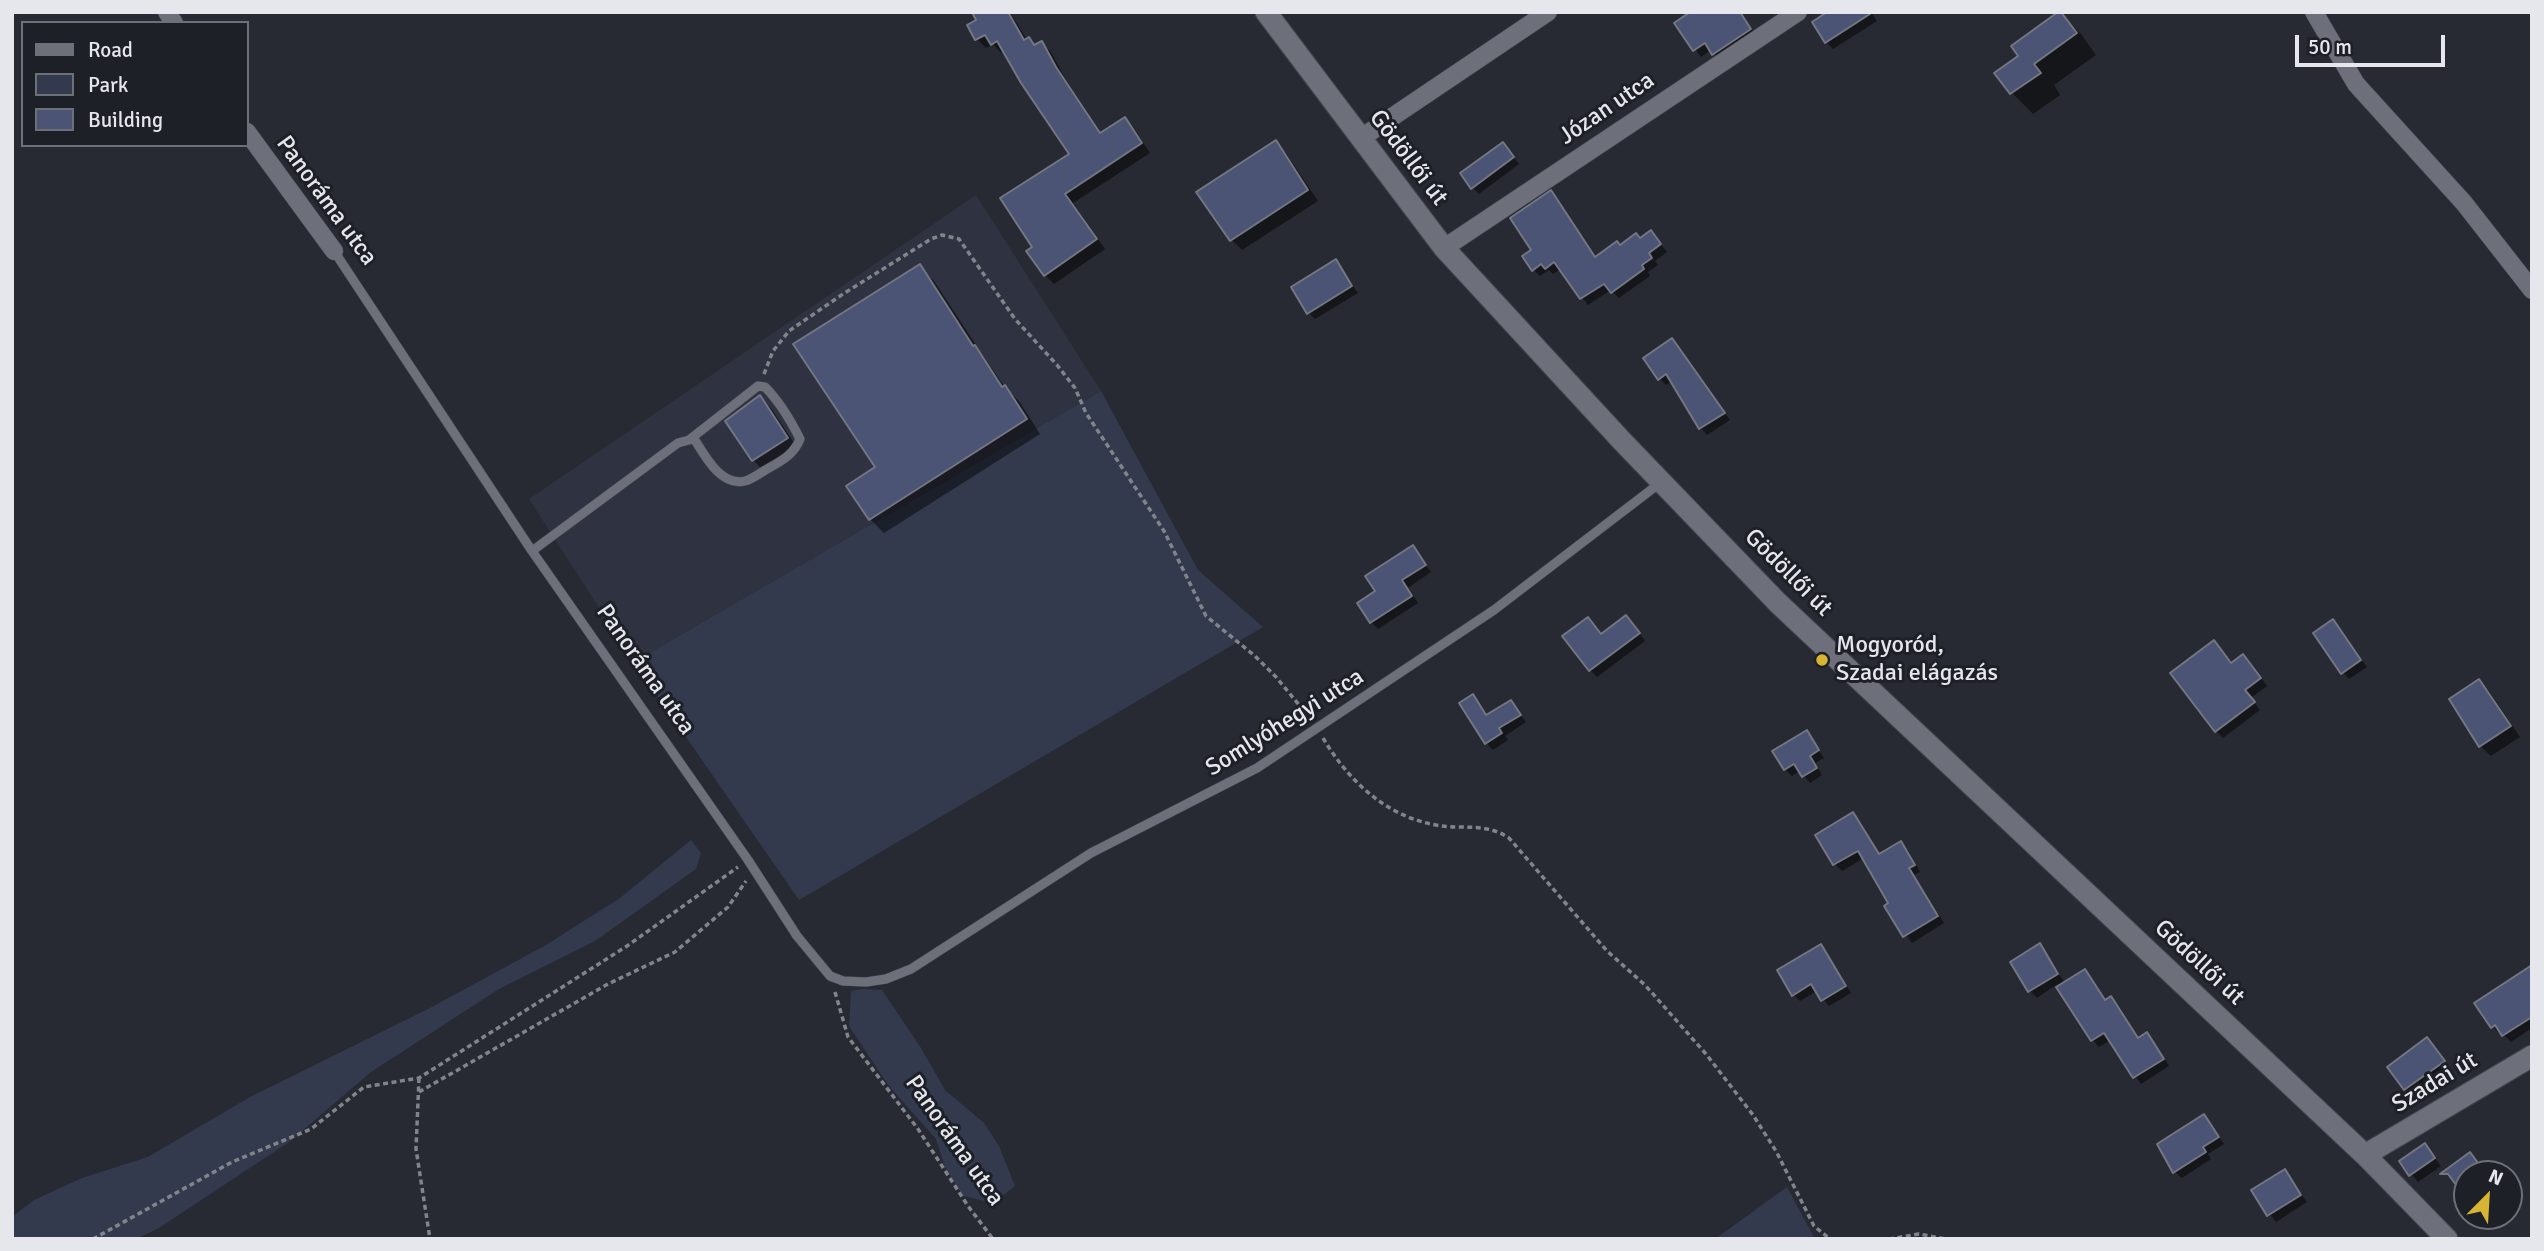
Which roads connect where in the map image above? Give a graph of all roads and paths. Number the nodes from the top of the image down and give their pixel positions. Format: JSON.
{"nodes":[{"id":1,"x":1266,"y":12,"type":"edge"},
{"id":2,"x":1548,"y":12,"type":"edge"},
{"id":3,"x":1798,"y":12,"type":"edge"},
{"id":4,"x":2315,"y":12,"type":"edge"},
{"id":5,"x":248,"y":132,"type":"edge"},
{"id":6,"x":1361,"y":138,"type":"junction"},
{"id":7,"x":1444,"y":248,"type":"junction"},
{"id":8,"x":334,"y":251,"type":"joint"},
{"id":9,"x":2532,"y":290,"type":"edge"},
{"id":10,"x":762,"y":386,"type":"junction"},
{"id":11,"x":693,"y":437,"type":"junction"},
{"id":12,"x":1661,"y":481,"type":"junction"},
{"id":13,"x":532,"y":551,"type":"junction"},
{"id":14,"x":1316,"y":727,"type":"junction"},
{"id":15,"x":748,"y":860,"type":"junction"},
{"id":16,"x":755,"y":872,"type":"junction"},
{"id":17,"x":830,"y":976,"type":"junction"},
{"id":18,"x":2532,"y":1056,"type":"edge"},
{"id":19,"x":419,"y":1078,"type":"junction"},
{"id":20,"x":419,"y":1092,"type":"junction"},
{"id":21,"x":2365,"y":1155,"type":"junction"},
{"id":22,"x":93,"y":1239,"type":"edge"},
{"id":23,"x":430,"y":1239,"type":"edge"},
{"id":24,"x":993,"y":1239,"type":"edge"},
{"id":25,"x":1830,"y":1239,"type":"edge"},
{"id":26,"x":1889,"y":1239,"type":"edge"},
{"id":27,"x":1946,"y":1239,"type":"edge"},
{"id":28,"x":2447,"y":1239,"type":"edge"}],
"edges":[{"from":1,"to":6,"type":"main road","name":"Gödöllői út"},
{"from":2,"to":6,"type":"street"},
{"from":3,"to":7,"type":"street","name":"Józan utca"},
{"from":4,"to":9,"type":"street"},
{"from":5,"to":8,"type":"street","name":"Panoráma utca"},
{"from":6,"to":7,"type":"main road","name":"Gödöllői út"},
{"from":7,"to":12,"type":"main road","name":"Gödöllői út"},
{"from":8,"to":13,"type":"lane","name":"Panoráma utca"},
{"from":10,"to":11,"type":"lane"},
{"from":10,"to":11,"type":"lane"},
{"from":10,"to":14,"type":"path"},
{"from":11,"to":13,"type":"lane"},
{"from":12,"to":14,"type":"lane","name":"Somlyóhegyi utca"},
{"from":12,"to":21,"type":"main road","name":"Gödöllői út"},
{"from":13,"to":15,"type":"lane","name":"Panoráma utca"},
{"from":14,"to":17,"type":"lane","name":"Somlyóhegyi utca"},
{"from":14,"to":25,"type":"path"},
{"from":15,"to":16,"type":"lane","name":"Panoráma utca"},
{"from":15,"to":19,"type":"path"},
{"from":16,"to":17,"type":"lane","name":"Panoráma utca"},
{"from":16,"to":20,"type":"path"},
{"from":17,"to":24,"type":"path","name":"Panoráma utca"},
{"from":18,"to":21,"type":"main road","name":"Szadai út"},
{"from":19,"to":20,"type":"path"},
{"from":19,"to":22,"type":"path"},
{"from":20,"to":23,"type":"path"},
{"from":21,"to":28,"type":"main road","name":"Gödöllői út"},
{"from":26,"to":27,"type":"path"}]}
